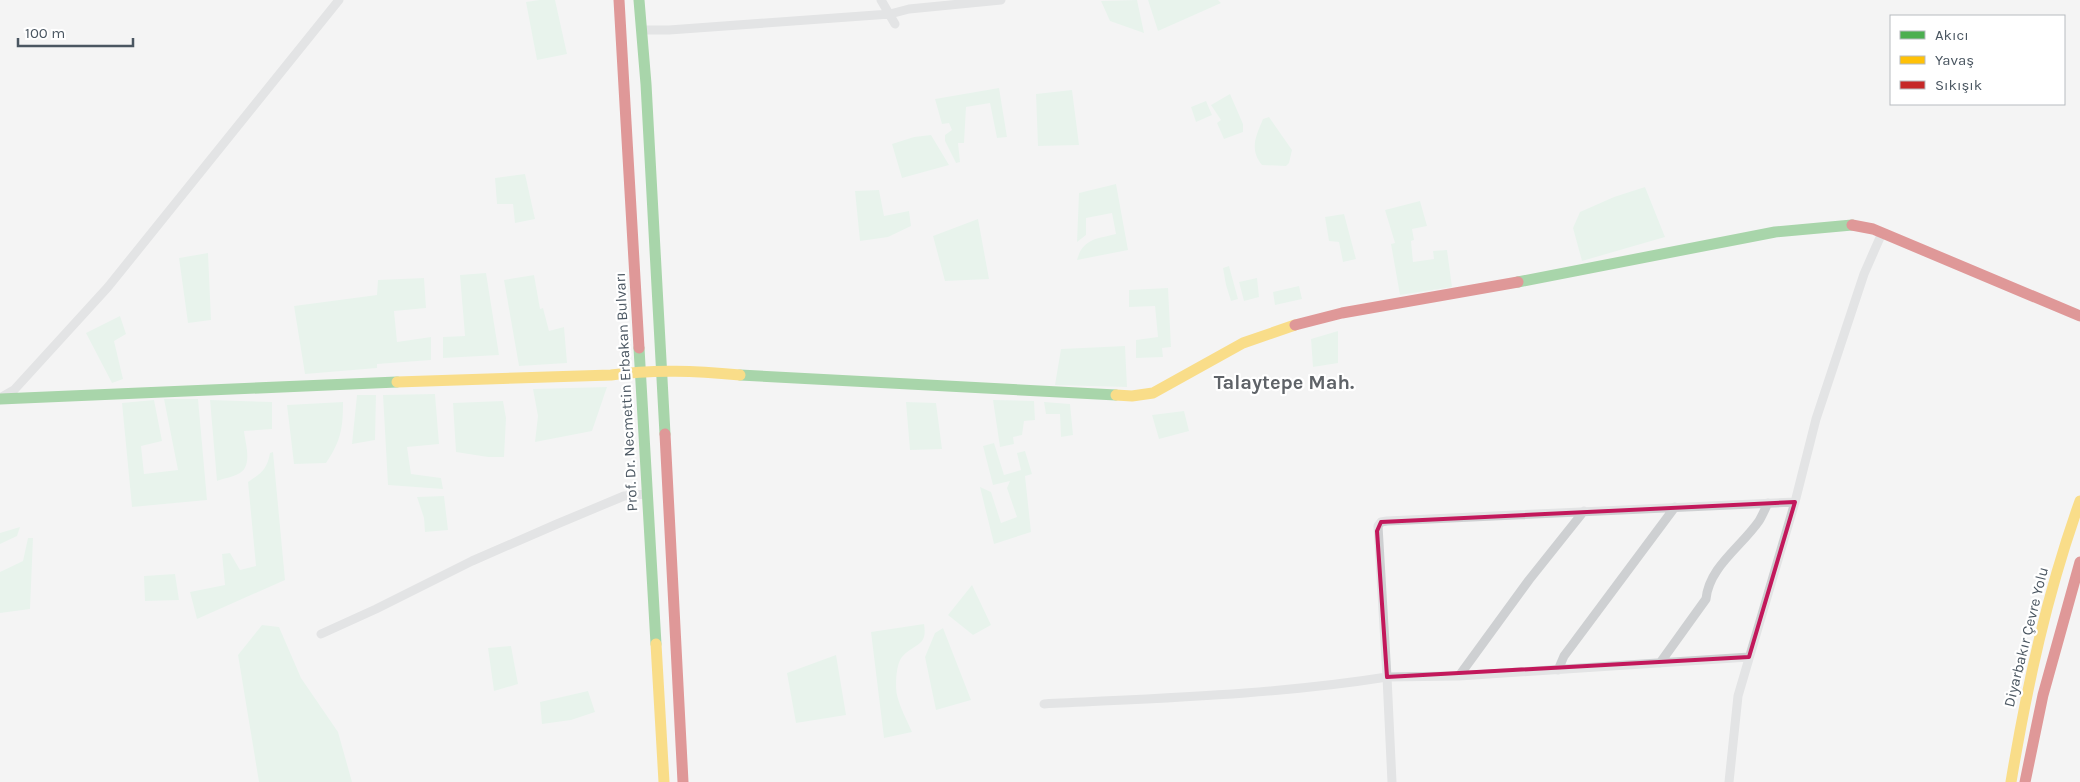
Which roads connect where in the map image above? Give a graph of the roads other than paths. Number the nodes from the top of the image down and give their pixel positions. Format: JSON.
{"nodes":[{"id":1,"x":339,"y":0,"type":"edge"},
{"id":2,"x":619,"y":0,"type":"edge"},
{"id":3,"x":639,"y":0,"type":"edge"},
{"id":4,"x":882,"y":0,"type":"edge"},
{"id":5,"x":1001,"y":0,"type":"edge"},
{"id":6,"x":890,"y":14,"type":"junction"},
{"id":7,"x":895,"y":24,"type":"dead end"},
{"id":8,"x":641,"y":30,"type":"junction"},
{"id":9,"x":1882,"y":233,"type":"junction"},
{"id":10,"x":2080,"y":316,"type":"edge"},
{"id":11,"x":660,"y":369,"type":"junction"},
{"id":12,"x":640,"y":371,"type":"junction"},
{"id":13,"x":0,"y":398,"type":"edge"},
{"id":14,"x":647,"y":494,"type":"junction"},
{"id":15,"x":2080,"y":501,"type":"edge"},
{"id":16,"x":1795,"y":502,"type":"junction"},
{"id":17,"x":1768,"y":503,"type":"junction"},
{"id":18,"x":1675,"y":507,"type":"junction"},
{"id":19,"x":1584,"y":511,"type":"junction"},
{"id":20,"x":2080,"y":562,"type":"edge"},
{"id":21,"x":321,"y":634,"type":"dead end"},
{"id":22,"x":1749,"y":657,"type":"junction"},
{"id":23,"x":1660,"y":663,"type":"junction"},
{"id":24,"x":1558,"y":670,"type":"junction"},
{"id":25,"x":1459,"y":676,"type":"junction"},
{"id":26,"x":1386,"y":677,"type":"junction"},
{"id":27,"x":1044,"y":704,"type":"dead end"},
{"id":28,"x":664,"y":782,"type":"edge"},
{"id":29,"x":683,"y":782,"type":"edge"},
{"id":30,"x":1392,"y":782,"type":"edge"},
{"id":31,"x":1729,"y":782,"type":"edge"},
{"id":32,"x":2011,"y":782,"type":"edge"},
{"id":33,"x":2025,"y":782,"type":"edge"}],
"edges":[{"from":1,"to":13,"type":"street"},
{"from":2,"to":12,"type":"main road","name":"Prof. Dr. Necmettin Erbakan Bulvarı"},
{"from":3,"to":8,"type":"main road"},
{"from":4,"to":6,"type":"street"},
{"from":5,"to":6,"type":"street"},
{"from":6,"to":7,"type":"street"},
{"from":6,"to":8,"type":"street"},
{"from":8,"to":11,"type":"main road"},
{"from":9,"to":10,"type":"main road"},
{"from":9,"to":11,"type":"main road"},
{"from":9,"to":16,"type":"street"},
{"from":11,"to":12,"type":"main road"},
{"from":11,"to":29,"type":"main road"},
{"from":12,"to":13,"type":"main road"},
{"from":12,"to":14,"type":"main road","name":"Prof. Dr. Necmettin Erbakan Bulvarı"},
{"from":14,"to":21,"type":"street"},
{"from":14,"to":28,"type":"main road","name":"Prof. Dr. Necmettin Erbakan Bulvarı"},
{"from":15,"to":32,"type":"main road","name":"Diyarbakır Çevre Yolu"},
{"from":16,"to":17,"type":"street"},
{"from":16,"to":22,"type":"street"},
{"from":17,"to":18,"type":"street"},
{"from":17,"to":23,"type":"street"},
{"from":18,"to":19,"type":"street"},
{"from":18,"to":24,"type":"street"},
{"from":19,"to":25,"type":"street"},
{"from":19,"to":26,"type":"street"},
{"from":20,"to":33,"type":"main road","name":"Diyarbakır Çevre Yolu"},
{"from":22,"to":23,"type":"street"},
{"from":22,"to":31,"type":"street"},
{"from":23,"to":24,"type":"street"},
{"from":24,"to":25,"type":"street"},
{"from":25,"to":26,"type":"street"},
{"from":26,"to":27,"type":"street"},
{"from":26,"to":30,"type":"street"}]}
